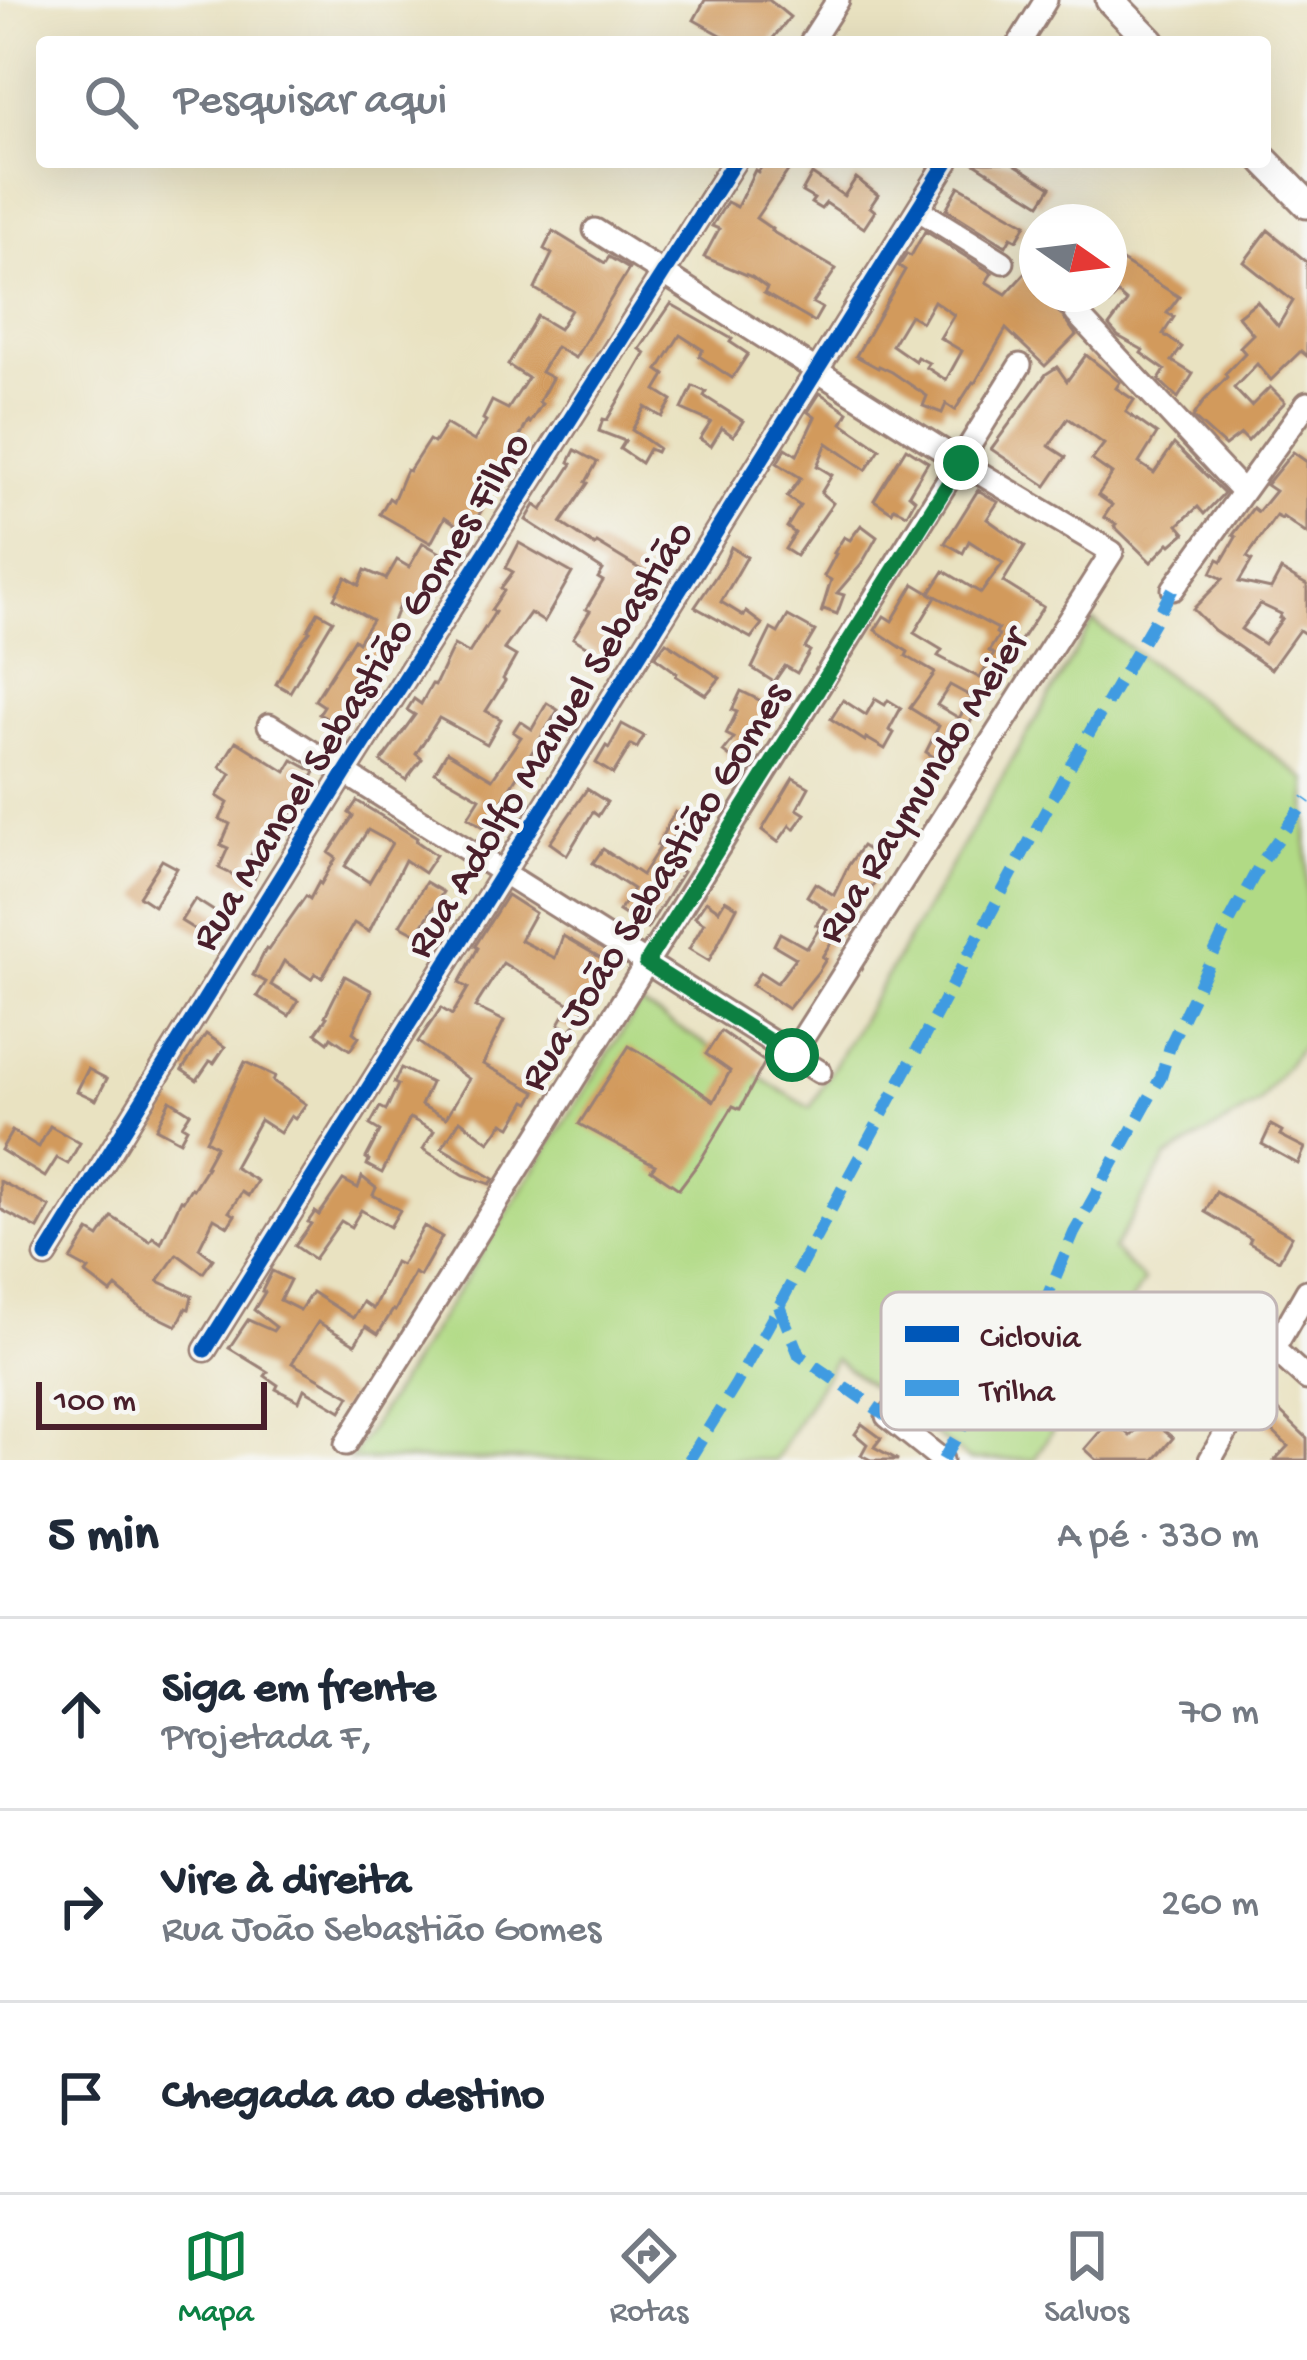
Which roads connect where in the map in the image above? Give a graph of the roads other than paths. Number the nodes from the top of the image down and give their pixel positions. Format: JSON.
{"nodes":[{"id":1,"x":838,"y":0,"type":"edge"},
{"id":2,"x":1046,"y":0,"type":"edge"},
{"id":3,"x":1111,"y":0,"type":"edge"},
{"id":4,"x":815,"y":36,"type":"edge"},
{"id":5,"x":1024,"y":36,"type":"edge"},
{"id":6,"x":1145,"y":36,"type":"edge"},
{"id":7,"x":1271,"y":167,"type":"edge"},
{"id":8,"x":730,"y":168,"type":"edge"},
{"id":9,"x":944,"y":168,"type":"edge"},
{"id":10,"x":1307,"y":205,"type":"edge"},
{"id":11,"x":919,"y":210,"type":"junction"},
{"id":12,"x":595,"y":230,"type":"dead end"},
{"id":13,"x":1003,"y":262,"type":"dead end"},
{"id":14,"x":662,"y":274,"type":"junction"},
{"id":15,"x":1076,"y":313,"type":"dead end"},
{"id":16,"x":1020,"y":364,"type":"dead end"},
{"id":17,"x":818,"y":372,"type":"junction"},
{"id":18,"x":1307,"y":404,"type":"edge"},
{"id":19,"x":961,"y":463,"type":"junction"},
{"id":20,"x":1242,"y":490,"type":"junction"},
{"id":21,"x":1173,"y":589,"type":"dead end"},
{"id":22,"x":269,"y":725,"type":"dead end"},
{"id":23,"x":345,"y":773,"type":"junction"},
{"id":24,"x":503,"y":873,"type":"junction"},
{"id":25,"x":646,"y":963,"type":"junction"},
{"id":26,"x":792,"y":1055,"type":"junction"},
{"id":27,"x":820,"y":1072,"type":"dead end"},
{"id":28,"x":46,"y":1256,"type":"dead end"},
{"id":29,"x":1307,"y":1291,"type":"edge"},
{"id":30,"x":1277,"y":1344,"type":"edge"},
{"id":31,"x":205,"y":1350,"type":"dead end"},
{"id":32,"x":1277,"y":1352,"type":"edge"},
{"id":33,"x":1307,"y":1379,"type":"edge"},
{"id":34,"x":904,"y":1430,"type":"edge"},
{"id":35,"x":1227,"y":1430,"type":"edge"},
{"id":36,"x":346,"y":1444,"type":"dead end"},
{"id":37,"x":942,"y":1460,"type":"edge"},
{"id":38,"x":1210,"y":1460,"type":"edge"}],
"edges":[{"from":1,"to":4,"type":"street"},
{"from":2,"to":5,"type":"street"},
{"from":3,"to":6,"type":"main road"},
{"from":7,"to":10,"type":"main road"},
{"from":8,"to":14,"type":"street","name":"Rua Manoel Sebastião Gomes Filho"},
{"from":9,"to":11,"type":"street","name":"Rua Adolfo Manuel Sebastião"},
{"from":11,"to":13,"type":"street"},
{"from":11,"to":17,"type":"street","name":"Rua Adolfo Manuel Sebastião"},
{"from":12,"to":14,"type":"street"},
{"from":14,"to":17,"type":"street"},
{"from":14,"to":23,"type":"street","name":"Rua Manoel Sebastião Gomes Filho"},
{"from":15,"to":20,"type":"street"},
{"from":16,"to":19,"type":"street","name":"Rua João Sebastião Gomes"},
{"from":17,"to":19,"type":"street"},
{"from":17,"to":24,"type":"street","name":"Rua Adolfo Manuel Sebastião"},
{"from":18,"to":20,"type":"street"},
{"from":19,"to":25,"type":"street","name":"Rua João Sebastião Gomes"},
{"from":19,"to":26,"type":"street","name":"Rua Raymundo Meier"},
{"from":20,"to":21,"type":"street"},
{"from":22,"to":23,"type":"street"},
{"from":23,"to":24,"type":"street"},
{"from":23,"to":28,"type":"street","name":"Rua Manoel Sebastião Gomes Filho"},
{"from":24,"to":25,"type":"street"},
{"from":24,"to":31,"type":"street","name":"Rua Adolfo Manuel Sebastião"},
{"from":25,"to":26,"type":"street"},
{"from":25,"to":36,"type":"street","name":"Rua João Sebastião Gomes"},
{"from":26,"to":27,"type":"street"},
{"from":29,"to":30,"type":"street"},
{"from":32,"to":33,"type":"street"},
{"from":34,"to":37,"type":"street"},
{"from":35,"to":38,"type":"street"}]}
